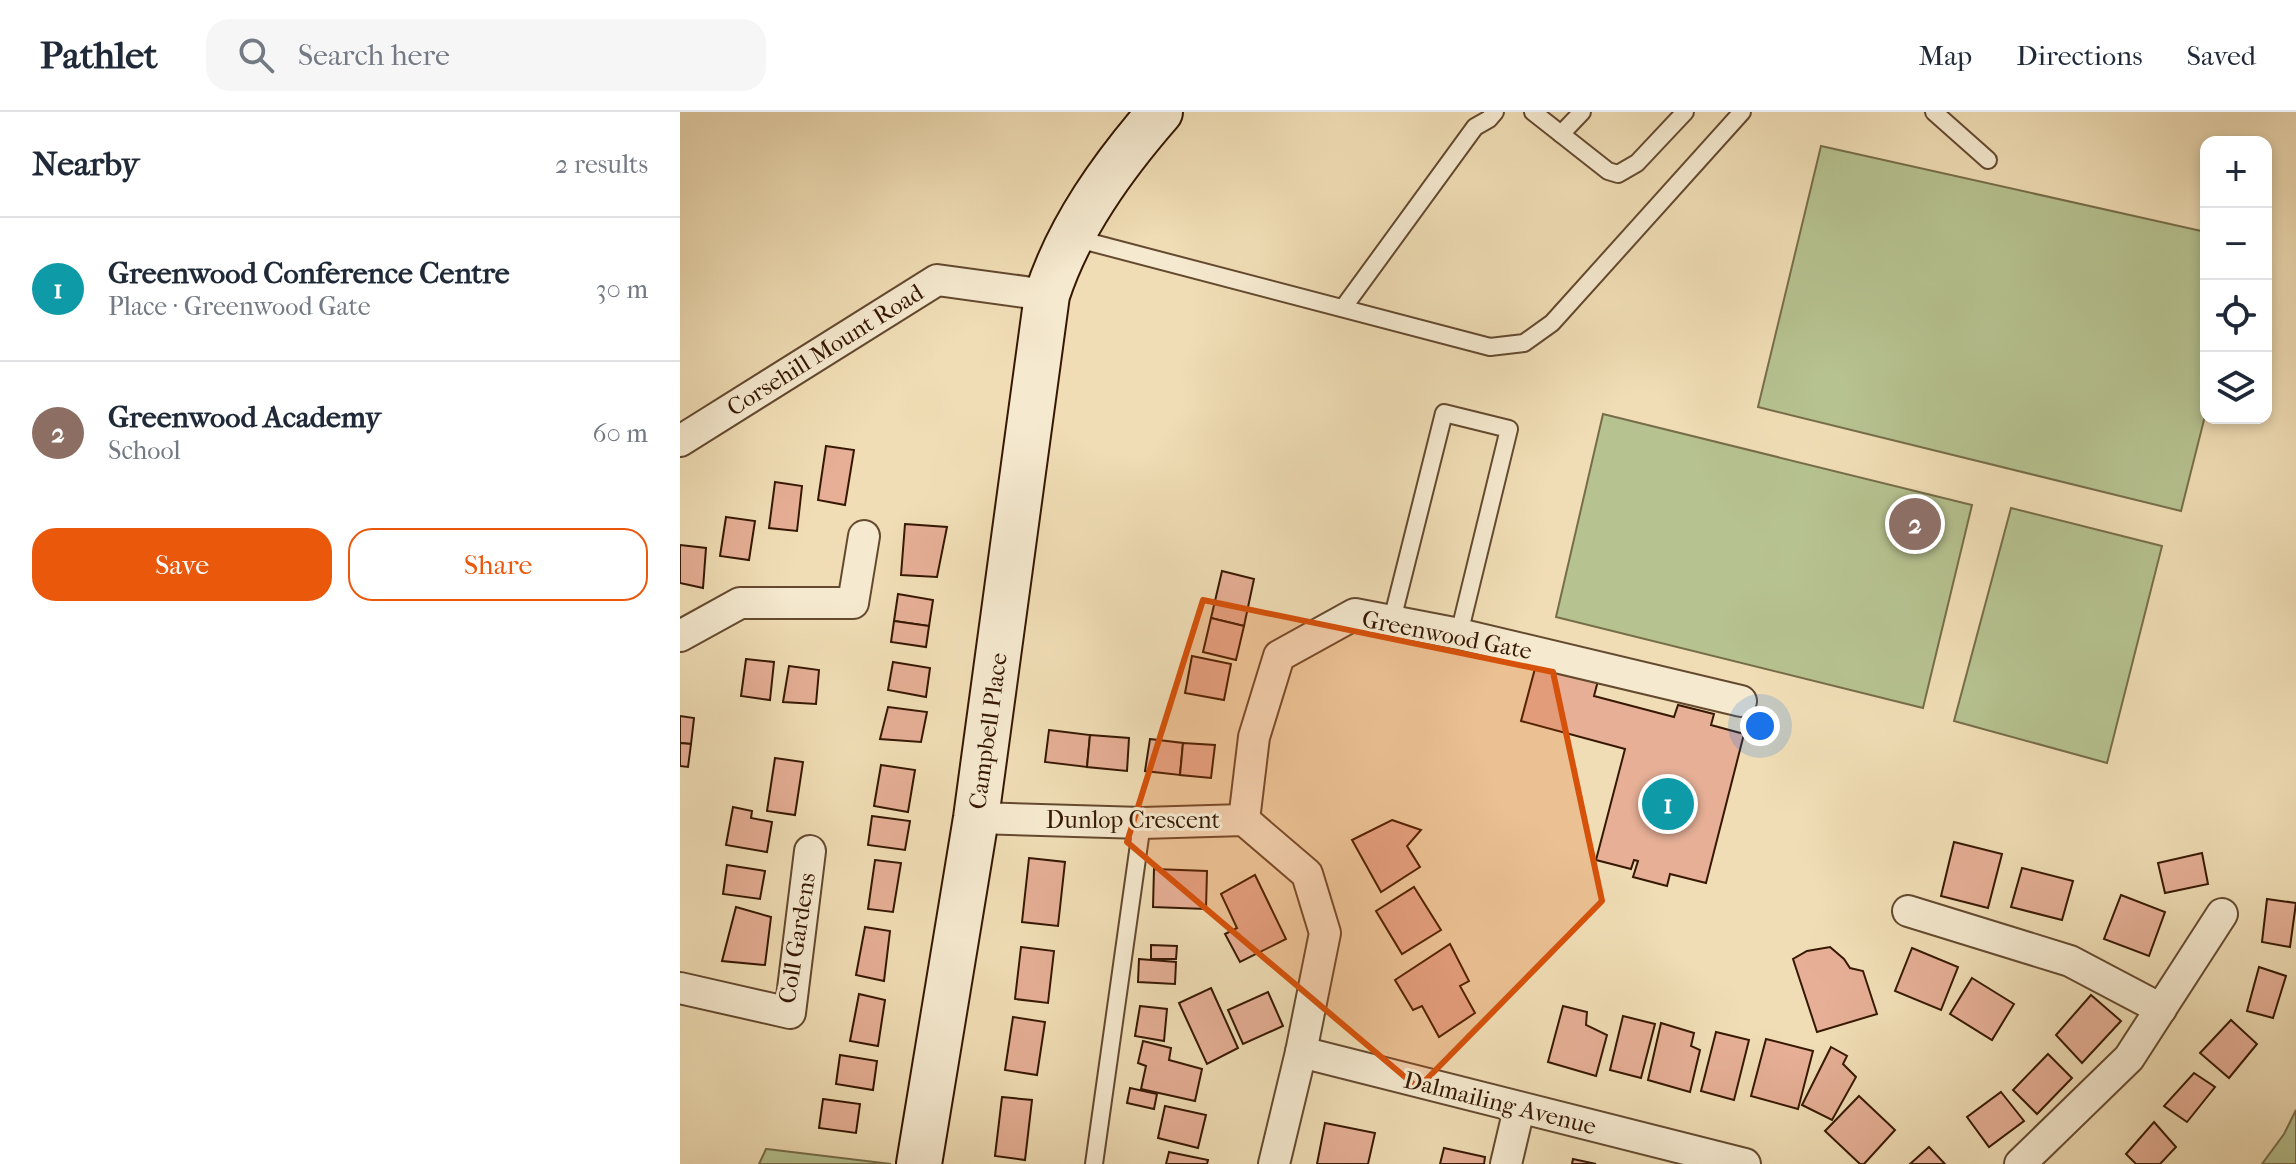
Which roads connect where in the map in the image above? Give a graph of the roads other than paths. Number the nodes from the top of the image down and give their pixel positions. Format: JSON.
{"nodes":[{"id":1,"x":1160,"y":112,"type":"edge"},
{"id":2,"x":1495,"y":112,"type":"edge"},
{"id":3,"x":1533,"y":112,"type":"edge"},
{"id":4,"x":1582,"y":112,"type":"edge"},
{"id":5,"x":1685,"y":112,"type":"edge"},
{"id":6,"x":1742,"y":112,"type":"edge"},
{"id":7,"x":1934,"y":112,"type":"edge"},
{"id":8,"x":1561,"y":134,"type":"junction"},
{"id":9,"x":1988,"y":160,"type":"dead end"},
{"id":10,"x":1072,"y":237,"type":"junction"},
{"id":11,"x":1047,"y":295,"type":"junction"},
{"id":12,"x":1343,"y":308,"type":"junction"},
{"id":13,"x":680,"y":441,"type":"edge"},
{"id":14,"x":864,"y":536,"type":"dead end"},
{"id":15,"x":1392,"y":620,"type":"junction"},
{"id":16,"x":1459,"y":634,"type":"junction"},
{"id":17,"x":680,"y":636,"type":"edge"},
{"id":18,"x":1741,"y":701,"type":"dead end"},
{"id":19,"x":976,"y":818,"type":"junction"},
{"id":20,"x":1244,"y":820,"type":"junction"},
{"id":21,"x":1142,"y":823,"type":"junction"},
{"id":22,"x":810,"y":851,"type":"dead end"},
{"id":23,"x":1908,"y":911,"type":"dead end"},
{"id":24,"x":2222,"y":914,"type":"dead end"},
{"id":25,"x":680,"y":988,"type":"edge"},
{"id":26,"x":2161,"y":1009,"type":"junction"},
{"id":27,"x":1301,"y":1052,"type":"junction"},
{"id":28,"x":1519,"y":1109,"type":"junction"},
{"id":29,"x":919,"y":1164,"type":"edge"},
{"id":30,"x":1094,"y":1164,"type":"edge"},
{"id":31,"x":1274,"y":1164,"type":"edge"},
{"id":32,"x":1506,"y":1164,"type":"edge"},
{"id":33,"x":1745,"y":1164,"type":"edge"},
{"id":34,"x":2020,"y":1164,"type":"edge"}],
"edges":[{"from":1,"to":10,"type":"main road"},
{"from":2,"to":12,"type":"lane"},
{"from":3,"to":8,"type":"lane"},
{"from":4,"to":8,"type":"lane"},
{"from":5,"to":8,"type":"lane"},
{"from":6,"to":12,"type":"lane"},
{"from":7,"to":9,"type":"lane"},
{"from":10,"to":11,"type":"main road"},
{"from":10,"to":12,"type":"lane"},
{"from":11,"to":13,"type":"street","name":"Corsehill Mount Road"},
{"from":11,"to":19,"type":"main road","name":"Campbell Place"},
{"from":14,"to":17,"type":"street"},
{"from":15,"to":16,"type":"street","name":"Greenwood Gate"},
{"from":15,"to":16,"type":"lane"},
{"from":15,"to":20,"type":"street","name":"Greenwood Gate"},
{"from":16,"to":18,"type":"street","name":"Greenwood Gate"},
{"from":19,"to":21,"type":"street","name":"Dunlop Crescent"},
{"from":19,"to":29,"type":"main road","name":"Campbell Place"},
{"from":20,"to":21,"type":"street","name":"Dunlop Crescent"},
{"from":20,"to":27,"type":"street","name":"Dunlop Crescent"},
{"from":21,"to":30,"type":"lane"},
{"from":22,"to":25,"type":"street","name":"Coll Gardens"},
{"from":23,"to":26,"type":"street"},
{"from":24,"to":26,"type":"street"},
{"from":26,"to":34,"type":"street"},
{"from":27,"to":28,"type":"street","name":"Dalmailing Avenue"},
{"from":27,"to":31,"type":"street","name":"Dunlop Crescent"},
{"from":28,"to":32,"type":"street"},
{"from":28,"to":33,"type":"street","name":"Dalmailing Avenue"}]}
